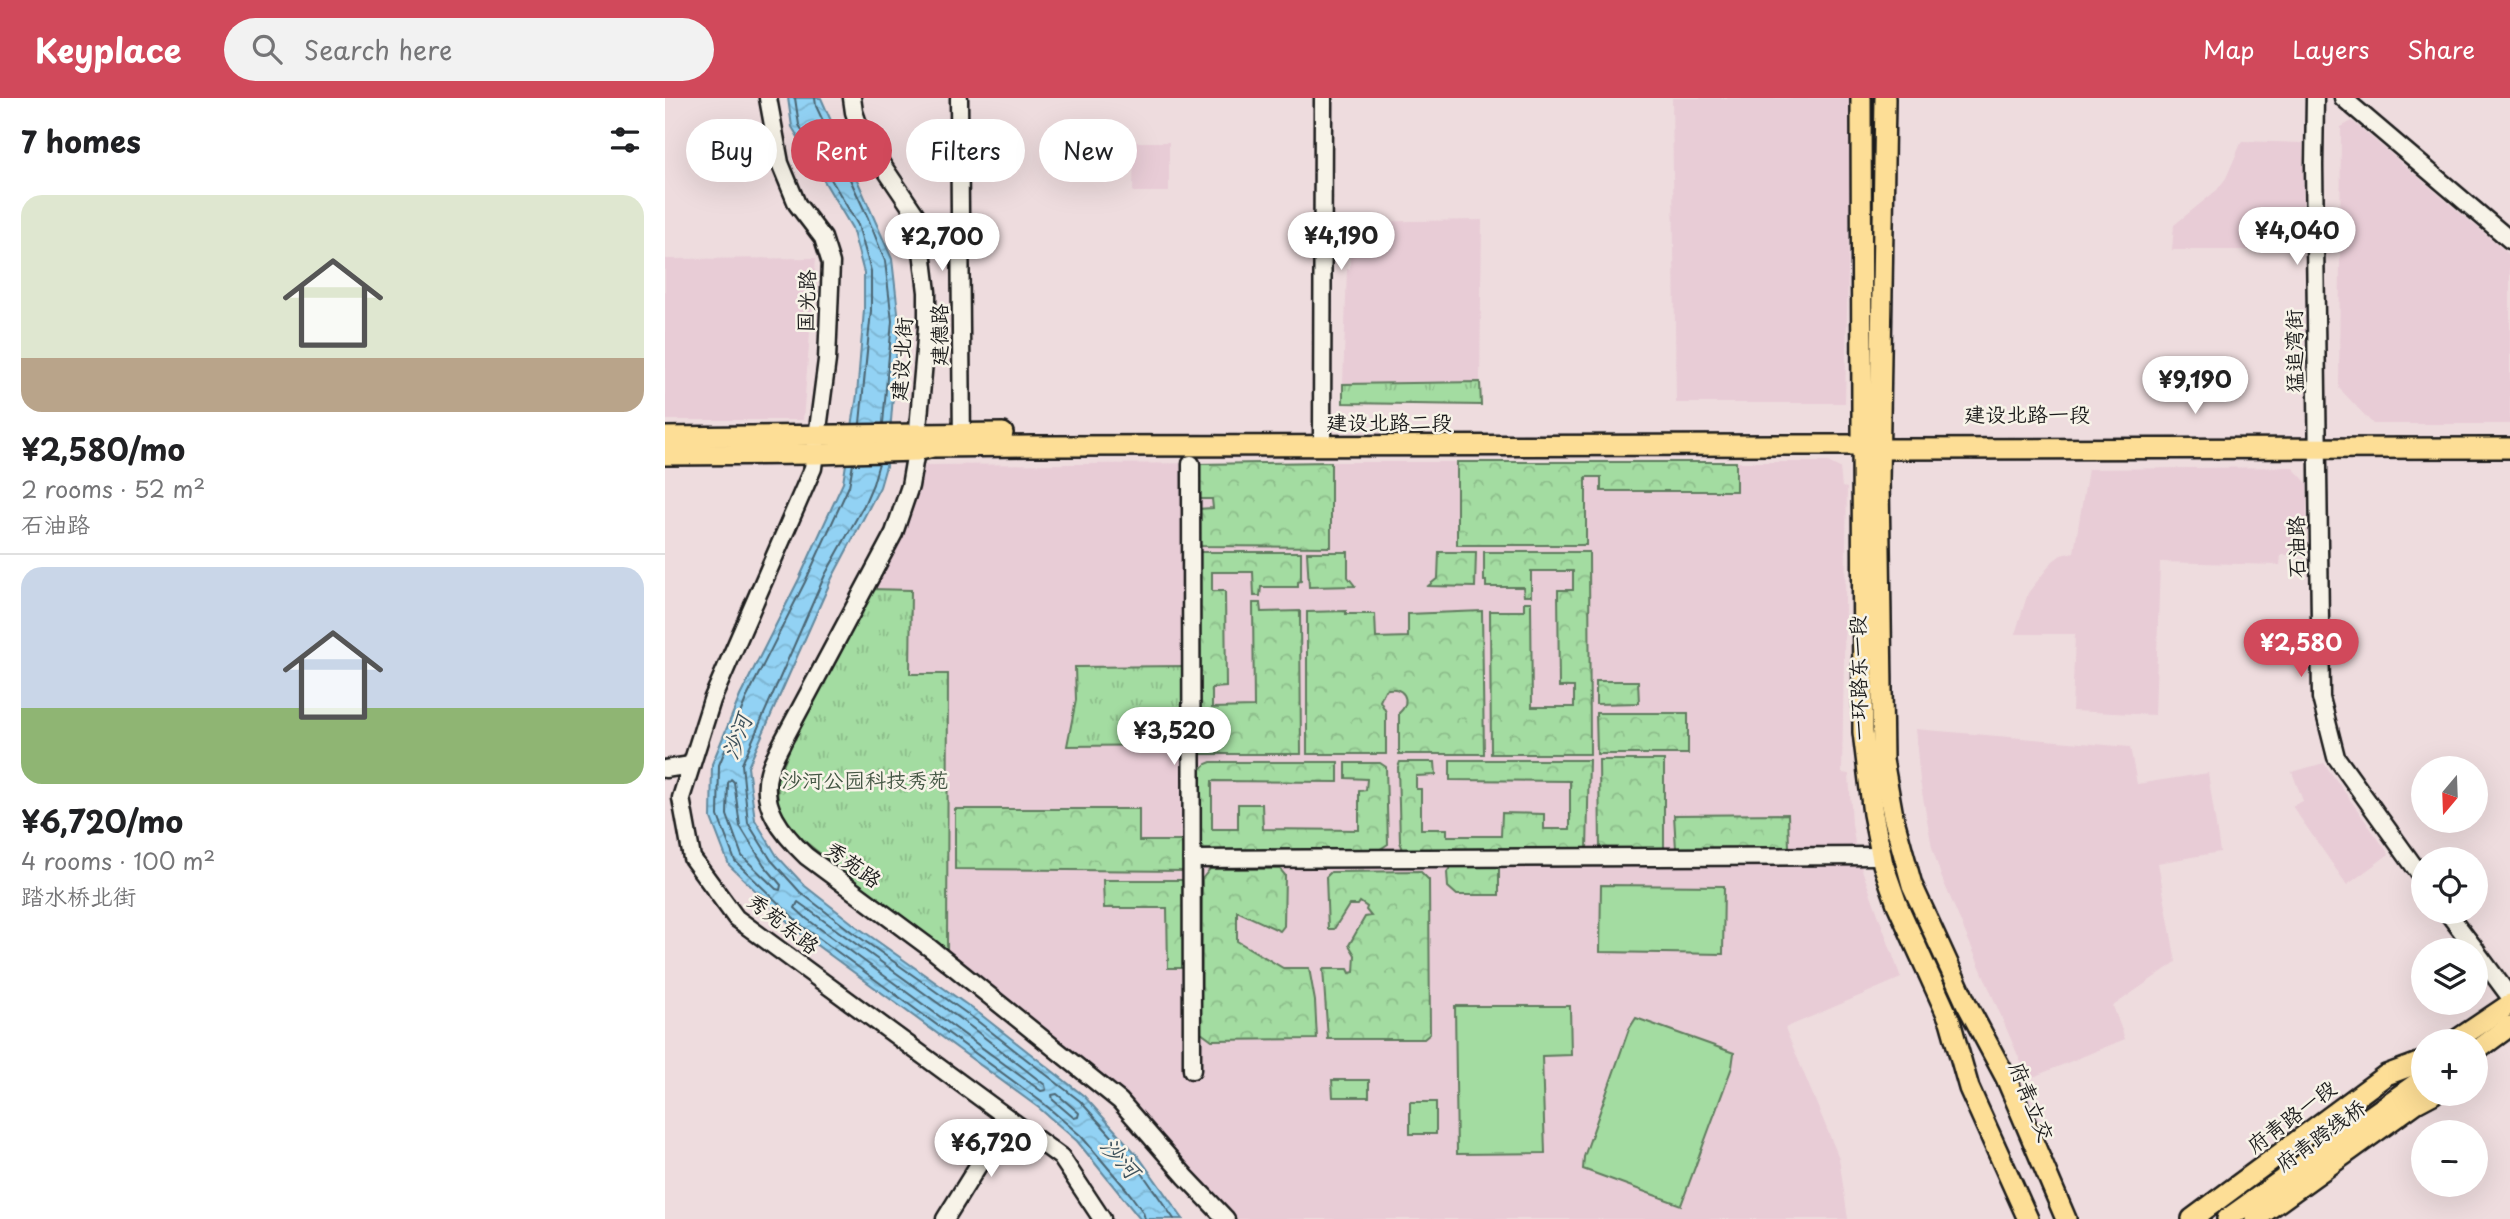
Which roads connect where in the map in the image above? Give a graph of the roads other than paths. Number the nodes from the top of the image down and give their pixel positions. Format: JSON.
{"nodes":[{"id":1,"x":768,"y":98,"type":"edge"},
{"id":2,"x":852,"y":98,"type":"edge"},
{"id":3,"x":959,"y":98,"type":"edge"},
{"id":4,"x":1323,"y":98,"type":"edge"},
{"id":5,"x":1861,"y":98,"type":"edge"},
{"id":6,"x":1885,"y":98,"type":"edge"},
{"id":7,"x":2315,"y":98,"type":"edge"},
{"id":8,"x":2343,"y":98,"type":"edge"},
{"id":9,"x":2510,"y":240,"type":"edge"},
{"id":10,"x":665,"y":437,"type":"edge"},
{"id":11,"x":2510,"y":437,"type":"edge"},
{"id":12,"x":962,"y":440,"type":"junction"},
{"id":13,"x":1322,"y":440,"type":"junction"},
{"id":14,"x":908,"y":442,"type":"junction"},
{"id":15,"x":1871,"y":442,"type":"junction"},
{"id":16,"x":2318,"y":442,"type":"junction"},
{"id":17,"x":827,"y":444,"type":"junction"},
{"id":18,"x":2510,"y":448,"type":"edge"},
{"id":19,"x":665,"y":455,"type":"edge"},
{"id":20,"x":1191,"y":464,"type":"dead end"},
{"id":21,"x":1871,"y":506,"type":"junction"},
{"id":22,"x":691,"y":765,"type":"junction"},
{"id":23,"x":665,"y":769,"type":"edge"},
{"id":24,"x":1882,"y":856,"type":"junction"},
{"id":25,"x":1192,"y":859,"type":"junction"},
{"id":26,"x":2411,"y":862,"type":"edge"},
{"id":27,"x":2488,"y":967,"type":"edge"},
{"id":28,"x":2510,"y":997,"type":"edge"},
{"id":29,"x":1966,"y":1003,"type":"junction"},
{"id":30,"x":2510,"y":1004,"type":"edge"},
{"id":31,"x":2510,"y":1017,"type":"edge"},
{"id":32,"x":1950,"y":1021,"type":"junction"},
{"id":33,"x":2510,"y":1026,"type":"edge"},
{"id":34,"x":2473,"y":1029,"type":"edge"},
{"id":35,"x":2488,"y":1033,"type":"edge"},
{"id":36,"x":2510,"y":1041,"type":"edge"},
{"id":37,"x":2488,"y":1042,"type":"edge"},
{"id":38,"x":2488,"y":1057,"type":"edge"},
{"id":39,"x":2411,"y":1066,"type":"edge"},
{"id":40,"x":1192,"y":1070,"type":"dead end"},
{"id":41,"x":2411,"y":1072,"type":"edge"},
{"id":42,"x":2411,"y":1087,"type":"edge"},
{"id":43,"x":2411,"y":1098,"type":"edge"},
{"id":44,"x":2412,"y":1106,"type":"edge"},
{"id":45,"x":2422,"y":1106,"type":"edge"},
{"id":46,"x":1007,"y":1119,"type":"junction"},
{"id":47,"x":2020,"y":1158,"type":"junction"},
{"id":48,"x":944,"y":1219,"type":"edge"},
{"id":49,"x":1102,"y":1219,"type":"edge"},
{"id":50,"x":1226,"y":1219,"type":"edge"},
{"id":51,"x":2028,"y":1219,"type":"edge"},
{"id":52,"x":2035,"y":1219,"type":"edge"},
{"id":53,"x":2053,"y":1219,"type":"edge"},
{"id":54,"x":2066,"y":1219,"type":"edge"},
{"id":55,"x":2192,"y":1219,"type":"edge"},
{"id":56,"x":2212,"y":1219,"type":"edge"},
{"id":57,"x":2227,"y":1219,"type":"edge"},
{"id":58,"x":2246,"y":1219,"type":"edge"},
{"id":59,"x":2255,"y":1219,"type":"edge"},
{"id":60,"x":2275,"y":1219,"type":"edge"}],
"edges":[{"from":1,"to":17,"type":"street","name":"国光路"},
{"from":2,"to":14,"type":"street","name":"建设北街"},
{"from":3,"to":12,"type":"street","name":"建德路"},
{"from":4,"to":13,"type":"street"},
{"from":5,"to":15,"type":"main road","name":"一环路东一段"},
{"from":6,"to":15,"type":"main road","name":"一环路东一段"},
{"from":7,"to":16,"type":"street","name":"猛追湾街"},
{"from":8,"to":9,"type":"street"},
{"from":10,"to":17,"type":"main road"},
{"from":11,"to":16,"type":"main road","name":"建设北路一段"},
{"from":12,"to":13,"type":"main road","name":"建设北路二段"},
{"from":12,"to":14,"type":"main road","name":"建设北路二段"},
{"from":13,"to":15,"type":"main road","name":"建设北路二段"},
{"from":14,"to":17,"type":"main road","name":"建设北路二段"},
{"from":14,"to":50,"type":"street","name":"秀苑路"},
{"from":15,"to":16,"type":"main road","name":"建设北路一段"},
{"from":15,"to":21,"type":"main road","name":"一环路东一段"},
{"from":16,"to":18,"type":"main road","name":"建设北路一段"},
{"from":16,"to":26,"type":"street","name":"石油路"},
{"from":17,"to":19,"type":"main road"},
{"from":17,"to":22,"type":"street","name":"秀苑东路"},
{"from":20,"to":25,"type":"street"},
{"from":21,"to":24,"type":"main road","name":"一环路东一段"},
{"from":21,"to":29,"type":"main road","name":"一环路东一段"},
{"from":22,"to":23,"type":"street"},
{"from":22,"to":46,"type":"street","name":"秀苑东路"},
{"from":24,"to":25,"type":"street"},
{"from":24,"to":32,"type":"main road","name":"一环路东一段"},
{"from":25,"to":40,"type":"street"},
{"from":27,"to":28,"type":"street"},
{"from":29,"to":47,"type":"main road","name":"府青立交"},
{"from":29,"to":54,"type":"main road","name":"一环路东一段"},
{"from":30,"to":34,"type":"main road"},
{"from":31,"to":35,"type":"main road"},
{"from":32,"to":47,"type":"main road"},
{"from":32,"to":51,"type":"main road","name":"一环路东一段"},
{"from":33,"to":37,"type":"main road"},
{"from":36,"to":38,"type":"main road"},
{"from":39,"to":55,"type":"main road","name":"府青路一段"},
{"from":41,"to":56,"type":"main road","name":"府青路一段"},
{"from":42,"to":57,"type":"main road","name":"府青跨线桥"},
{"from":43,"to":58,"type":"main road","name":"府青跨线桥"},
{"from":44,"to":59,"type":"main road"},
{"from":45,"to":60,"type":"main road"},
{"from":46,"to":48,"type":"street"},
{"from":46,"to":49,"type":"street","name":"秀苑东路"},
{"from":47,"to":52,"type":"main road"},
{"from":47,"to":53,"type":"main road","name":"府青立交"}]}
